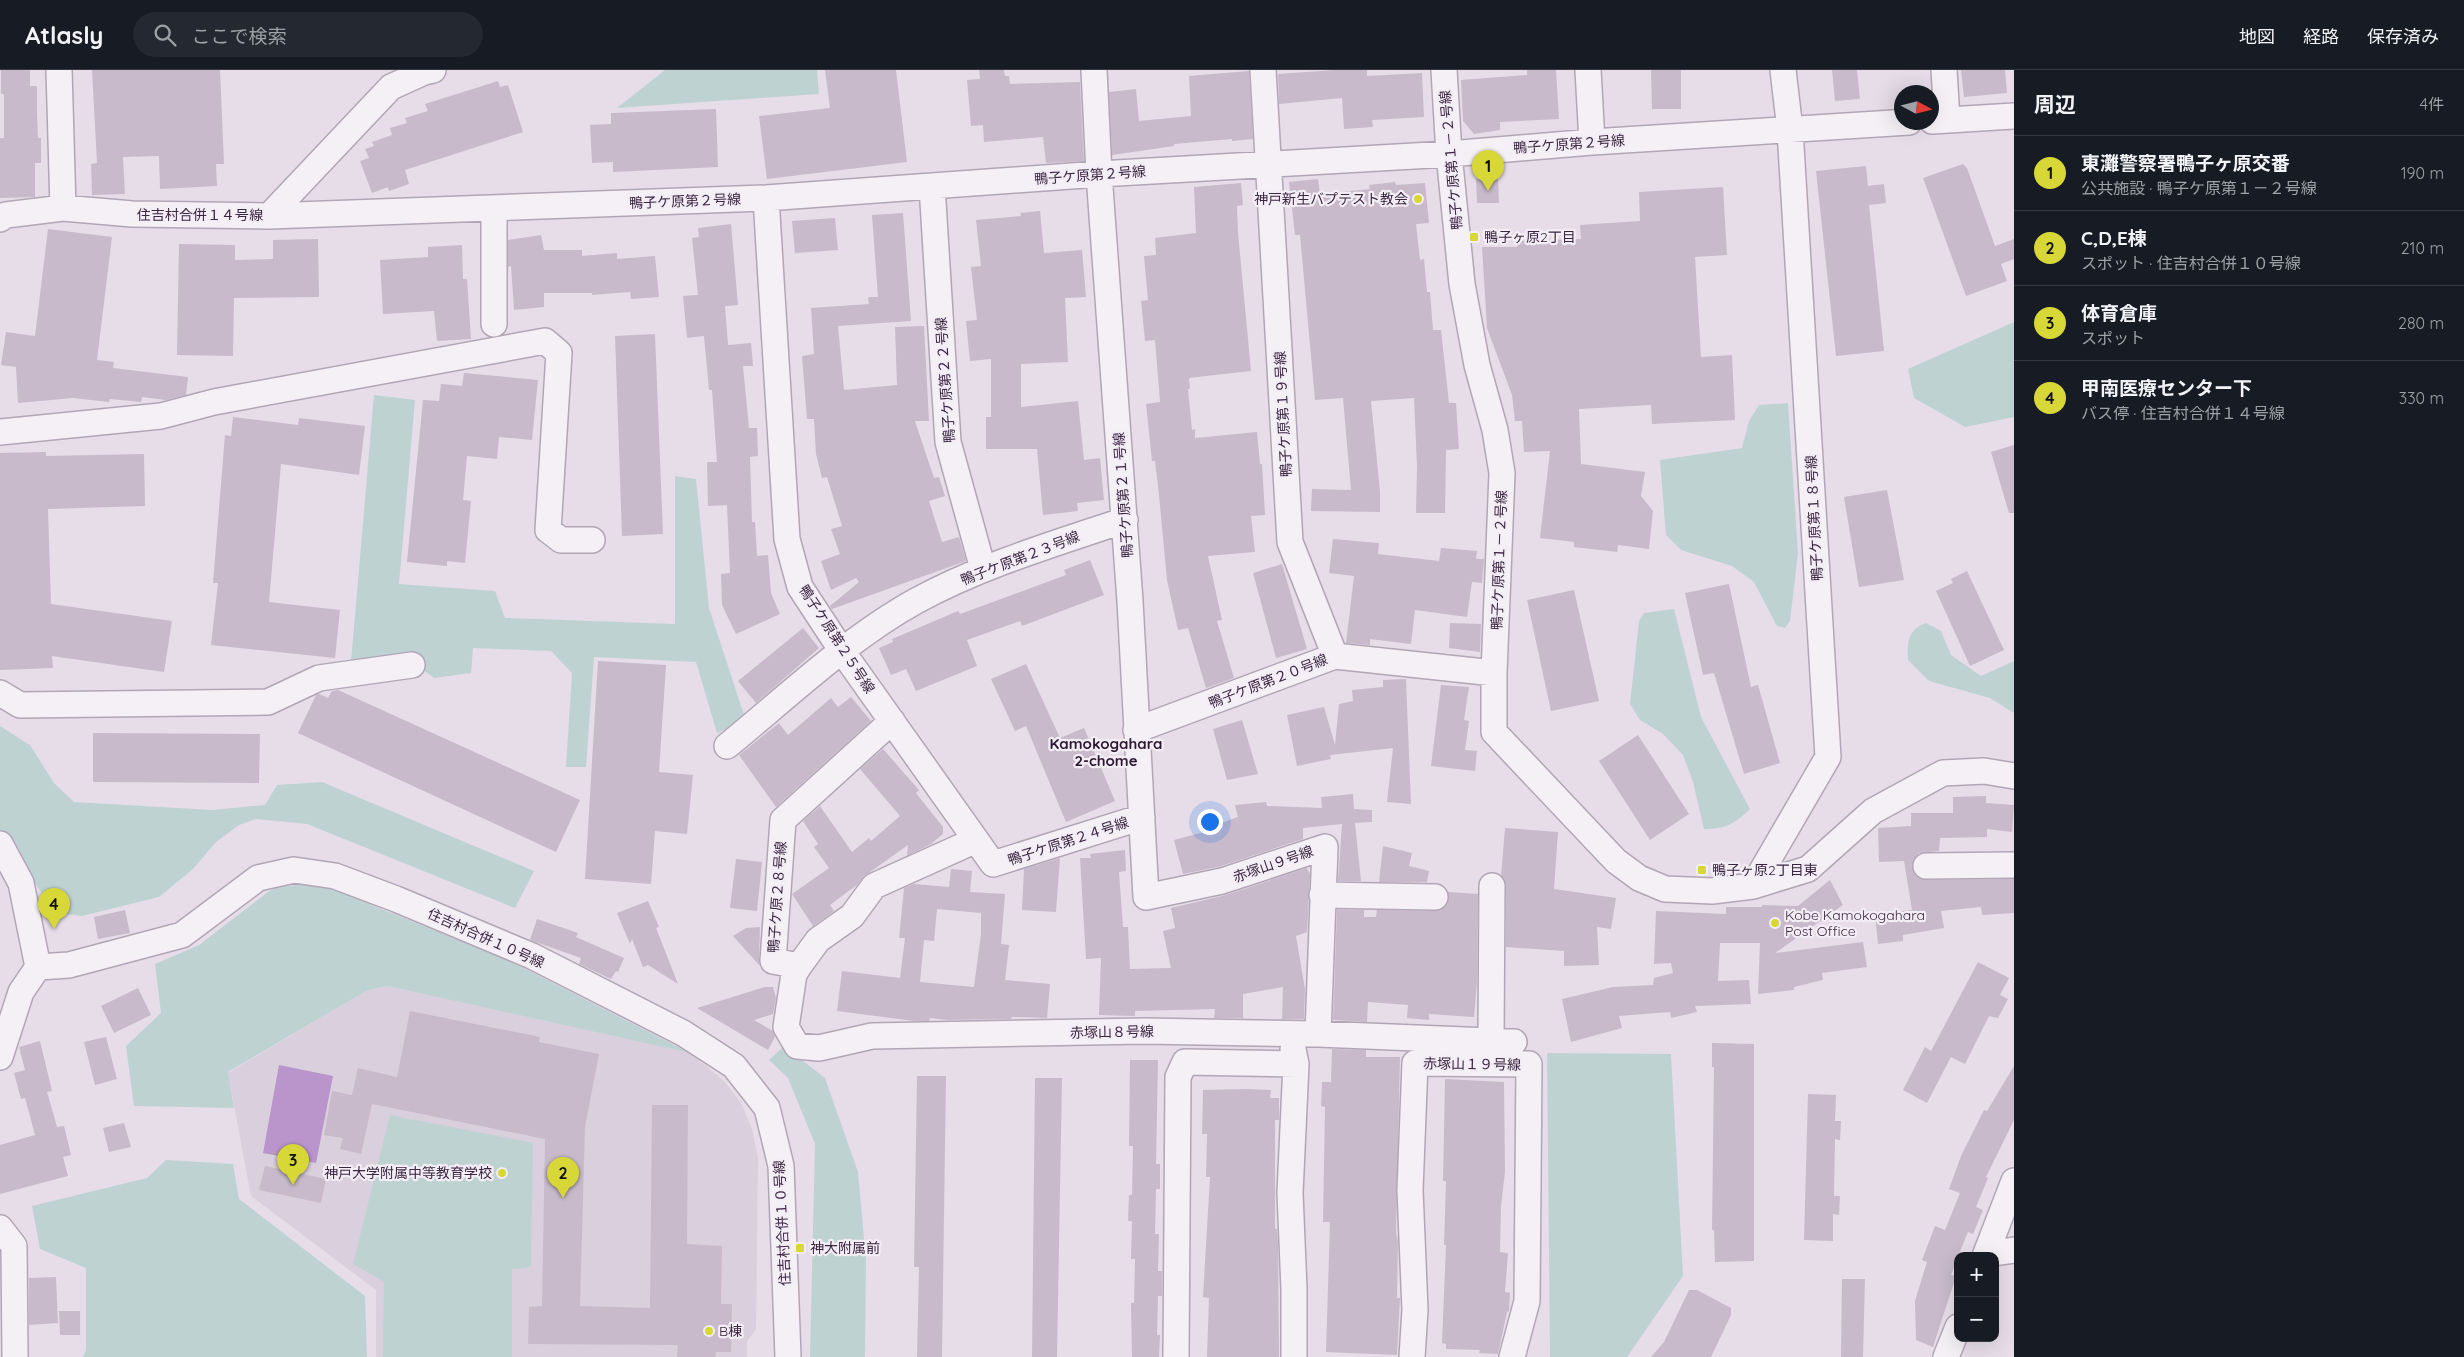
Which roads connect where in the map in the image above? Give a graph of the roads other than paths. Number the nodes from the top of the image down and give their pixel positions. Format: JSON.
{"nodes":[{"id":1,"x":59,"y":70,"type":"edge"},
{"id":2,"x":434,"y":70,"type":"edge"},
{"id":3,"x":1094,"y":70,"type":"edge"},
{"id":4,"x":1263,"y":70,"type":"edge"},
{"id":5,"x":1444,"y":70,"type":"edge"},
{"id":6,"x":1588,"y":70,"type":"edge"},
{"id":7,"x":1783,"y":70,"type":"edge"},
{"id":8,"x":1944,"y":70,"type":"edge"},
{"id":9,"x":2014,"y":116,"type":"edge"},
{"id":10,"x":1939,"y":121,"type":"edge"},
{"id":11,"x":1894,"y":123,"type":"edge"},
{"id":12,"x":1790,"y":130,"type":"junction"},
{"id":13,"x":1592,"y":142,"type":"junction"},
{"id":14,"x":1449,"y":154,"type":"junction"},
{"id":15,"x":1269,"y":164,"type":"junction"},
{"id":16,"x":1099,"y":174,"type":"junction"},
{"id":17,"x":932,"y":186,"type":"junction"},
{"id":18,"x":766,"y":198,"type":"junction"},
{"id":19,"x":64,"y":208,"type":"junction"},
{"id":20,"x":494,"y":208,"type":"junction"},
{"id":21,"x":269,"y":216,"type":"junction"},
{"id":22,"x":0,"y":219,"type":"edge"},
{"id":23,"x":494,"y":324,"type":"dead end"},
{"id":24,"x":0,"y":432,"type":"edge"},
{"id":25,"x":1125,"y":520,"type":"junction"},
{"id":26,"x":592,"y":540,"type":"dead end"},
{"id":27,"x":983,"y":568,"type":"junction"},
{"id":28,"x":842,"y":651,"type":"junction"},
{"id":29,"x":1334,"y":656,"type":"junction"},
{"id":30,"x":412,"y":665,"type":"dead end"},
{"id":31,"x":1494,"y":673,"type":"junction"},
{"id":32,"x":0,"y":693,"type":"edge"},
{"id":33,"x":892,"y":721,"type":"junction"},
{"id":34,"x":1136,"y":730,"type":"junction"},
{"id":35,"x":727,"y":746,"type":"dead end"},
{"id":36,"x":2014,"y":776,"type":"edge"},
{"id":37,"x":1142,"y":817,"type":"junction"},
{"id":38,"x":976,"y":840,"type":"junction"},
{"id":39,"x":0,"y":844,"type":"edge"},
{"id":40,"x":993,"y":864,"type":"joint"},
{"id":41,"x":2014,"y":864,"type":"edge"},
{"id":42,"x":1926,"y":866,"type":"dead end"},
{"id":43,"x":1492,"y":886,"type":"dead end"},
{"id":44,"x":1753,"y":886,"type":"junction"},
{"id":45,"x":1322,"y":895,"type":"junction"},
{"id":46,"x":1435,"y":897,"type":"dead end"},
{"id":47,"x":799,"y":966,"type":"junction"},
{"id":48,"x":38,"y":967,"type":"junction"},
{"id":49,"x":1291,"y":1034,"type":"junction"},
{"id":50,"x":1318,"y":1034,"type":"junction"},
{"id":51,"x":0,"y":1057,"type":"edge"},
{"id":52,"x":1296,"y":1064,"type":"junction"},
{"id":53,"x":2014,"y":1182,"type":"edge"},
{"id":54,"x":0,"y":1228,"type":"edge"},
{"id":55,"x":2014,"y":1250,"type":"edge"},
{"id":56,"x":1987,"y":1252,"type":"edge"},
{"id":57,"x":1999,"y":1253,"type":"edge"},
{"id":58,"x":1954,"y":1337,"type":"edge"},
{"id":59,"x":15,"y":1357,"type":"edge"},
{"id":60,"x":788,"y":1357,"type":"edge"},
{"id":61,"x":1176,"y":1357,"type":"edge"},
{"id":62,"x":1294,"y":1357,"type":"edge"},
{"id":63,"x":1412,"y":1357,"type":"edge"},
{"id":64,"x":1512,"y":1357,"type":"edge"},
{"id":65,"x":1946,"y":1357,"type":"edge"}],
"edges":[{"from":1,"to":19,"type":"street"},
{"from":2,"to":21,"type":"street","name":"住吉村合併１４号線"},
{"from":3,"to":16,"type":"street","name":"鴨子ケ原第２１号線"},
{"from":4,"to":15,"type":"street","name":"鴨子ケ原第１９号線"},
{"from":5,"to":14,"type":"street","name":"鴨子ケ原第１－２号線"},
{"from":6,"to":13,"type":"street"},
{"from":7,"to":12,"type":"street","name":"鴨子ケ原第１８号線"},
{"from":8,"to":10,"type":"street"},
{"from":9,"to":10,"type":"street"},
{"from":11,"to":12,"type":"street","name":"鴨子ケ原第２号線"},
{"from":12,"to":13,"type":"street","name":"鴨子ケ原第２号線"},
{"from":12,"to":44,"type":"street","name":"鴨子ケ原第１８号線"},
{"from":13,"to":14,"type":"street","name":"鴨子ケ原第２号線"},
{"from":14,"to":15,"type":"street","name":"鴨子ケ原第２号線"},
{"from":14,"to":31,"type":"street","name":"鴨子ケ原第１－２号線"},
{"from":15,"to":16,"type":"street","name":"鴨子ケ原第２号線"},
{"from":15,"to":29,"type":"street","name":"鴨子ケ原第１９号線"},
{"from":16,"to":17,"type":"street","name":"鴨子ケ原第２号線"},
{"from":16,"to":25,"type":"street","name":"鴨子ケ原第２１号線"},
{"from":17,"to":18,"type":"street","name":"鴨子ケ原第２号線"},
{"from":17,"to":27,"type":"street","name":"鴨子ケ原第２２号線"},
{"from":18,"to":20,"type":"street","name":"鴨子ケ原第２号線"},
{"from":18,"to":28,"type":"street","name":"鴨子ケ原第２５号線"},
{"from":19,"to":21,"type":"street","name":"住吉村合併１４号線"},
{"from":19,"to":22,"type":"street","name":"住吉村合併１４号線"},
{"from":20,"to":21,"type":"street","name":"鴨子ケ原第２号線"},
{"from":20,"to":23,"type":"street"},
{"from":24,"to":26,"type":"street"},
{"from":25,"to":27,"type":"street","name":"鴨子ケ原第２３号線"},
{"from":25,"to":34,"type":"street","name":"鴨子ケ原第２１号線"},
{"from":27,"to":28,"type":"street","name":"鴨子ケ原第２３号線"},
{"from":28,"to":33,"type":"street","name":"鴨子ケ原第２５号線"},
{"from":28,"to":35,"type":"street","name":"鴨子ケ原第２３号線"},
{"from":29,"to":31,"type":"street","name":"鴨子ケ原第２０号線"},
{"from":29,"to":34,"type":"street","name":"鴨子ケ原第２０号線"},
{"from":30,"to":32,"type":"street"},
{"from":31,"to":44,"type":"street","name":"鴨子ケ原第１－２号線"},
{"from":33,"to":38,"type":"street","name":"鴨子ケ原第２５号線"},
{"from":33,"to":47,"type":"street","name":"鴨子ケ原２８号線"},
{"from":34,"to":37,"type":"street","name":"鴨子ケ原第２１号線"},
{"from":36,"to":44,"type":"street","name":"鴨子ケ原第１－２号線"},
{"from":37,"to":40,"type":"street","name":"鴨子ケ原第２４号線"},
{"from":37,"to":45,"type":"street","name":"赤塚山９号線"},
{"from":38,"to":40,"type":"street","name":"鴨子ケ原第２５号線"},
{"from":38,"to":47,"type":"street"},
{"from":39,"to":48,"type":"street"},
{"from":41,"to":42,"type":"street"},
{"from":43,"to":50,"type":"street","name":"赤塚山８号線"},
{"from":45,"to":46,"type":"street"},
{"from":45,"to":50,"type":"street","name":"赤塚山９号線"},
{"from":47,"to":49,"type":"street","name":"赤塚山８号線"},
{"from":48,"to":51,"type":"street"},
{"from":48,"to":60,"type":"street","name":"住吉村合併１０号線"},
{"from":49,"to":50,"type":"street","name":"赤塚山８号線"},
{"from":49,"to":52,"type":"street"},
{"from":52,"to":61,"type":"street"},
{"from":52,"to":62,"type":"street"},
{"from":53,"to":56,"type":"street"},
{"from":54,"to":59,"type":"street"},
{"from":55,"to":57,"type":"street"},
{"from":58,"to":65,"type":"street"},
{"from":63,"to":64,"type":"street","name":"赤塚山１９号線"}]}
